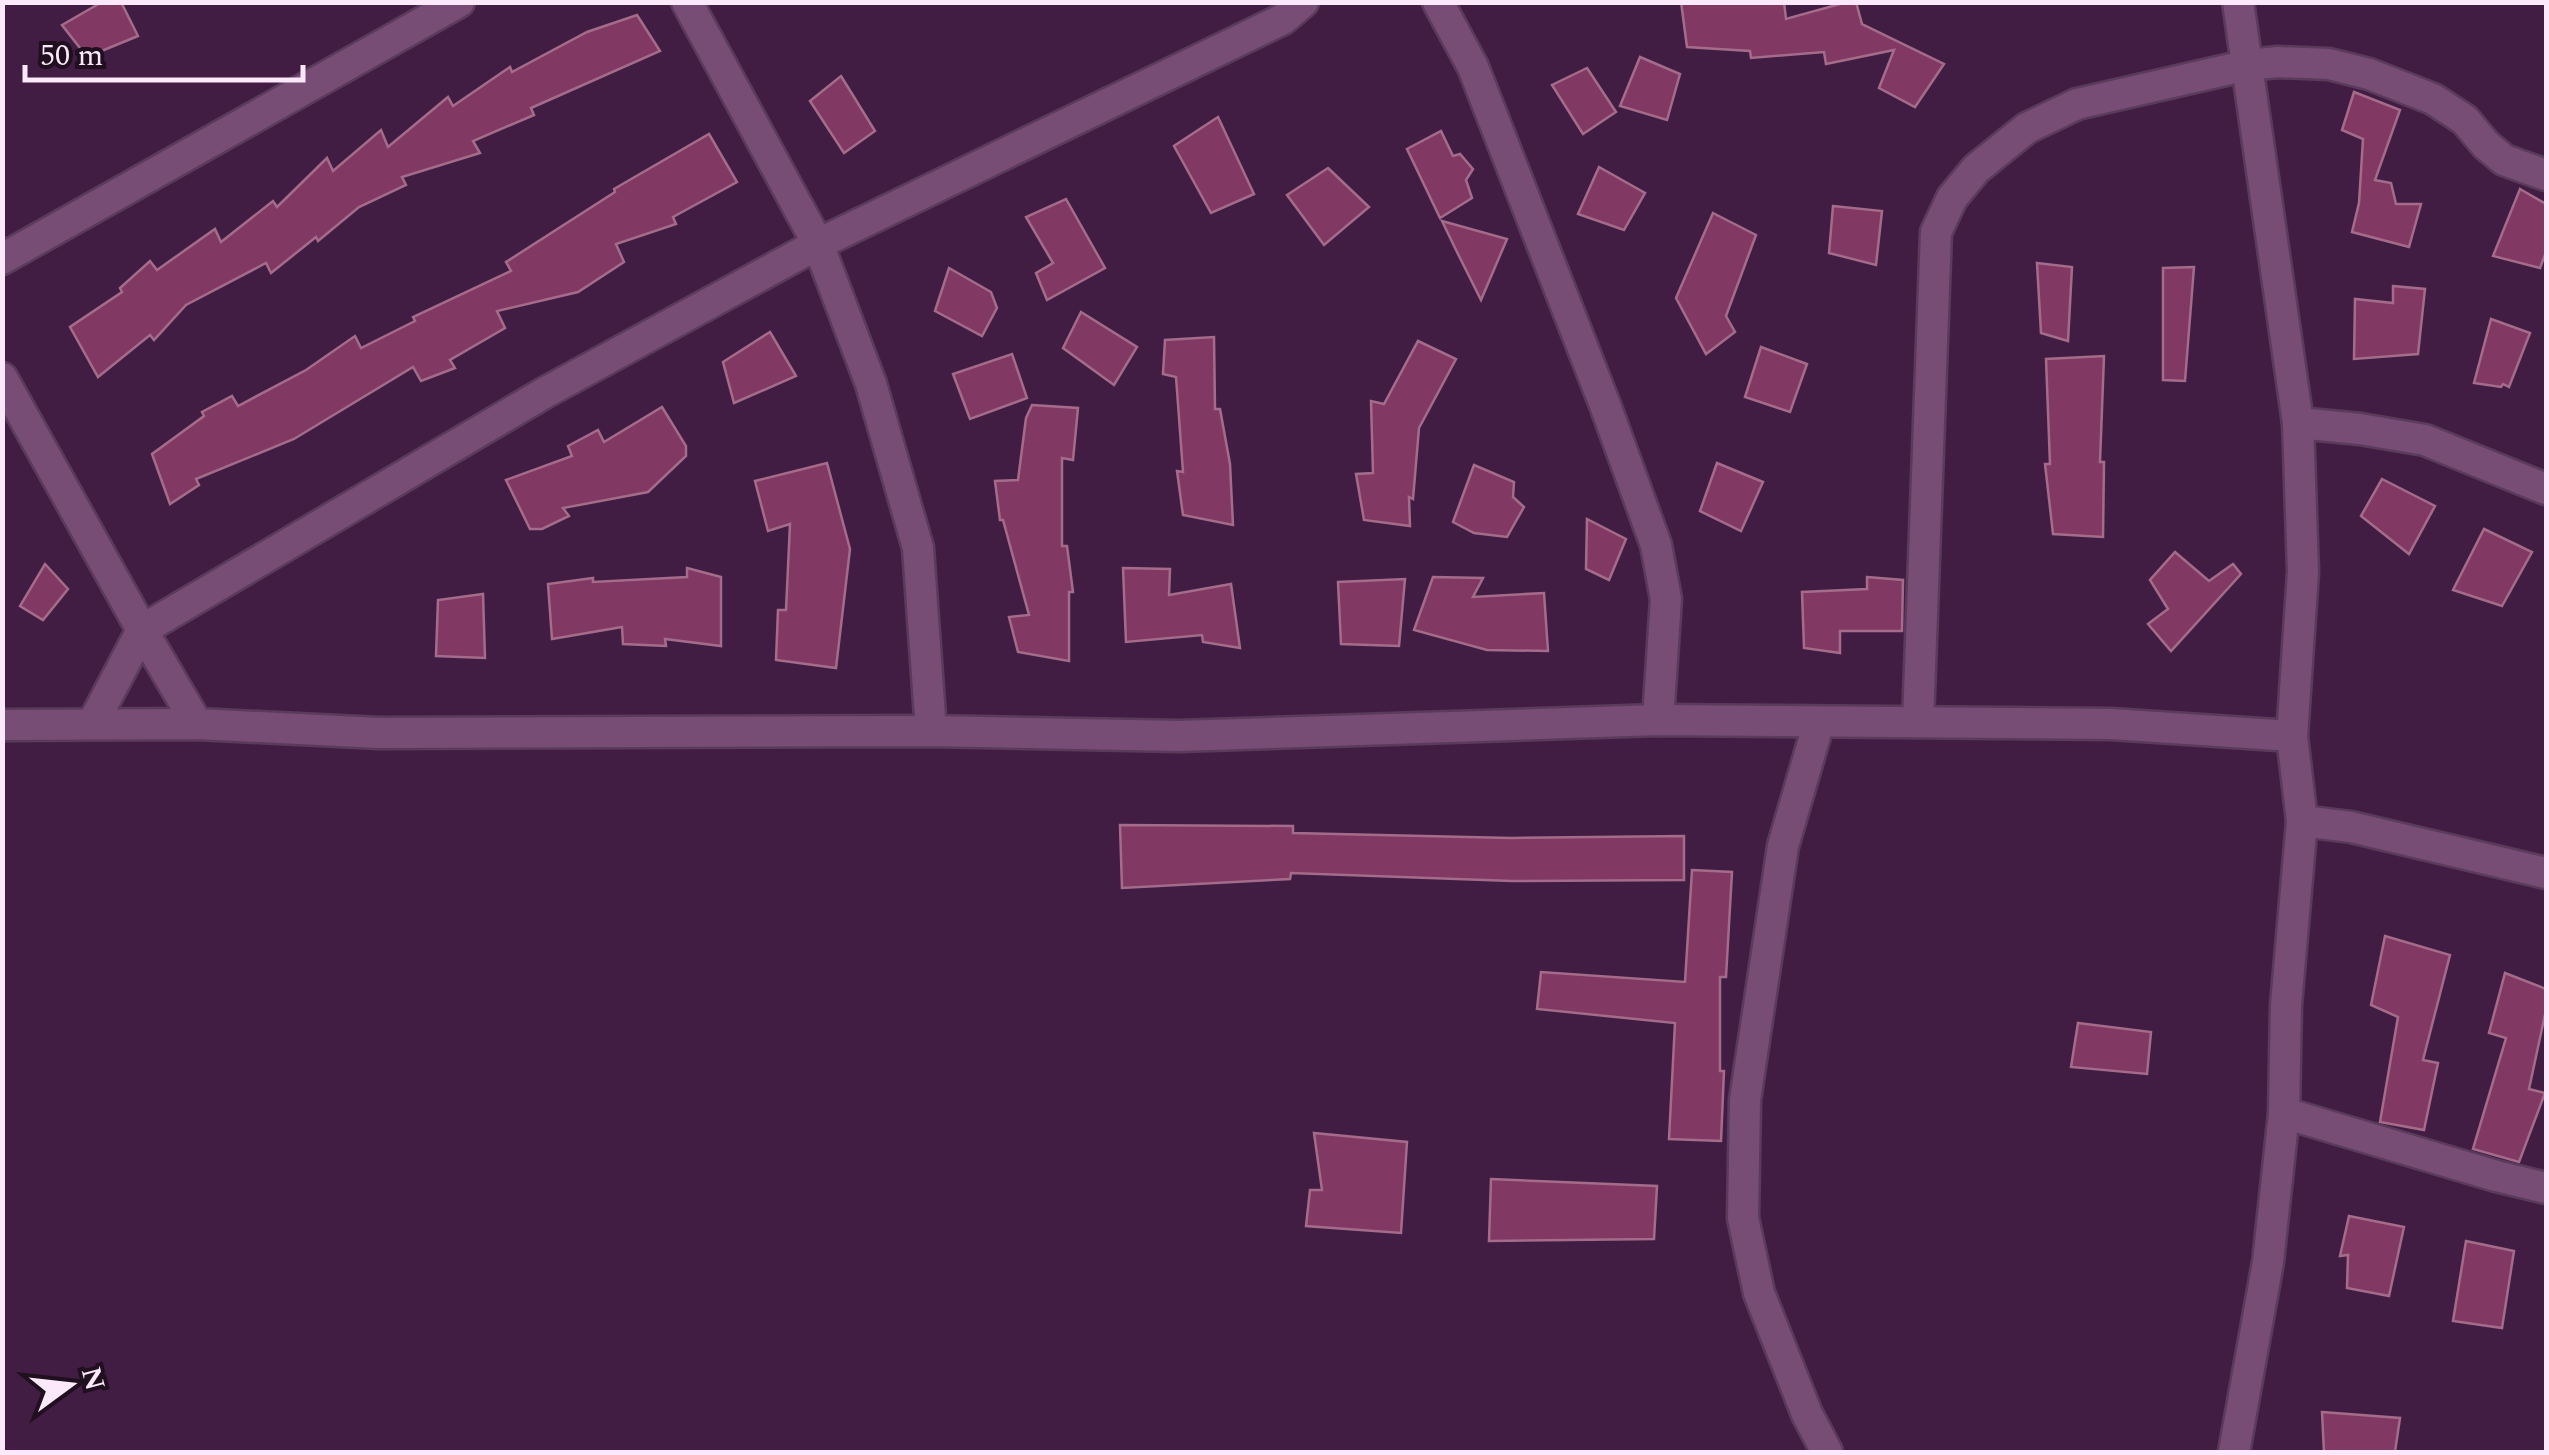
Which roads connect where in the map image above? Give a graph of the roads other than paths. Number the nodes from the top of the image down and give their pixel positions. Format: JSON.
{"nodes":[{"id":1,"x":459,"y":2,"type":"edge"},
{"id":2,"x":688,"y":2,"type":"edge"},
{"id":3,"x":1303,"y":2,"type":"edge"},
{"id":4,"x":1438,"y":2,"type":"edge"},
{"id":5,"x":2238,"y":2,"type":"edge"},
{"id":6,"x":2248,"y":66,"type":"junction"},
{"id":7,"x":2546,"y":175,"type":"edge"},
{"id":8,"x":818,"y":244,"type":"junction"},
{"id":9,"x":2,"y":259,"type":"edge"},
{"id":10,"x":2,"y":378,"type":"edge"},
{"id":11,"x":2298,"y":423,"type":"junction"},
{"id":12,"x":2546,"y":489,"type":"edge"},
{"id":13,"x":142,"y":630,"type":"junction"},
{"id":14,"x":1658,"y":720,"type":"junction"},
{"id":15,"x":1819,"y":722,"type":"junction"},
{"id":16,"x":1918,"y":722,"type":"junction"},
{"id":17,"x":94,"y":723,"type":"junction"},
{"id":18,"x":198,"y":724,"type":"junction"},
{"id":19,"x":2,"y":725,"type":"edge"},
{"id":20,"x":931,"y":731,"type":"junction"},
{"id":21,"x":2292,"y":736,"type":"junction"},
{"id":22,"x":2302,"y":822,"type":"junction"},
{"id":23,"x":2546,"y":873,"type":"edge"},
{"id":24,"x":2284,"y":1113,"type":"junction"},
{"id":25,"x":2546,"y":1188,"type":"edge"},
{"id":26,"x":1828,"y":1452,"type":"edge"},
{"id":27,"x":2234,"y":1452,"type":"edge"}],
"edges":[{"from":1,"to":9,"type":"street"},
{"from":2,"to":8,"type":"street"},
{"from":3,"to":8,"type":"street"},
{"from":4,"to":14,"type":"street"},
{"from":5,"to":6,"type":"street"},
{"from":6,"to":7,"type":"street"},
{"from":6,"to":11,"type":"street"},
{"from":6,"to":16,"type":"street"},
{"from":8,"to":13,"type":"street"},
{"from":8,"to":20,"type":"street"},
{"from":10,"to":13,"type":"street"},
{"from":11,"to":12,"type":"street"},
{"from":11,"to":21,"type":"street"},
{"from":13,"to":17,"type":"street"},
{"from":13,"to":18,"type":"street"},
{"from":14,"to":15,"type":"street"},
{"from":14,"to":20,"type":"street"},
{"from":15,"to":16,"type":"street"},
{"from":15,"to":26,"type":"street"},
{"from":16,"to":21,"type":"street"},
{"from":17,"to":18,"type":"street"},
{"from":17,"to":19,"type":"street"},
{"from":18,"to":20,"type":"street"},
{"from":21,"to":22,"type":"street"},
{"from":22,"to":23,"type":"street"},
{"from":22,"to":24,"type":"street"},
{"from":24,"to":25,"type":"street"},
{"from":24,"to":27,"type":"street"}]}
